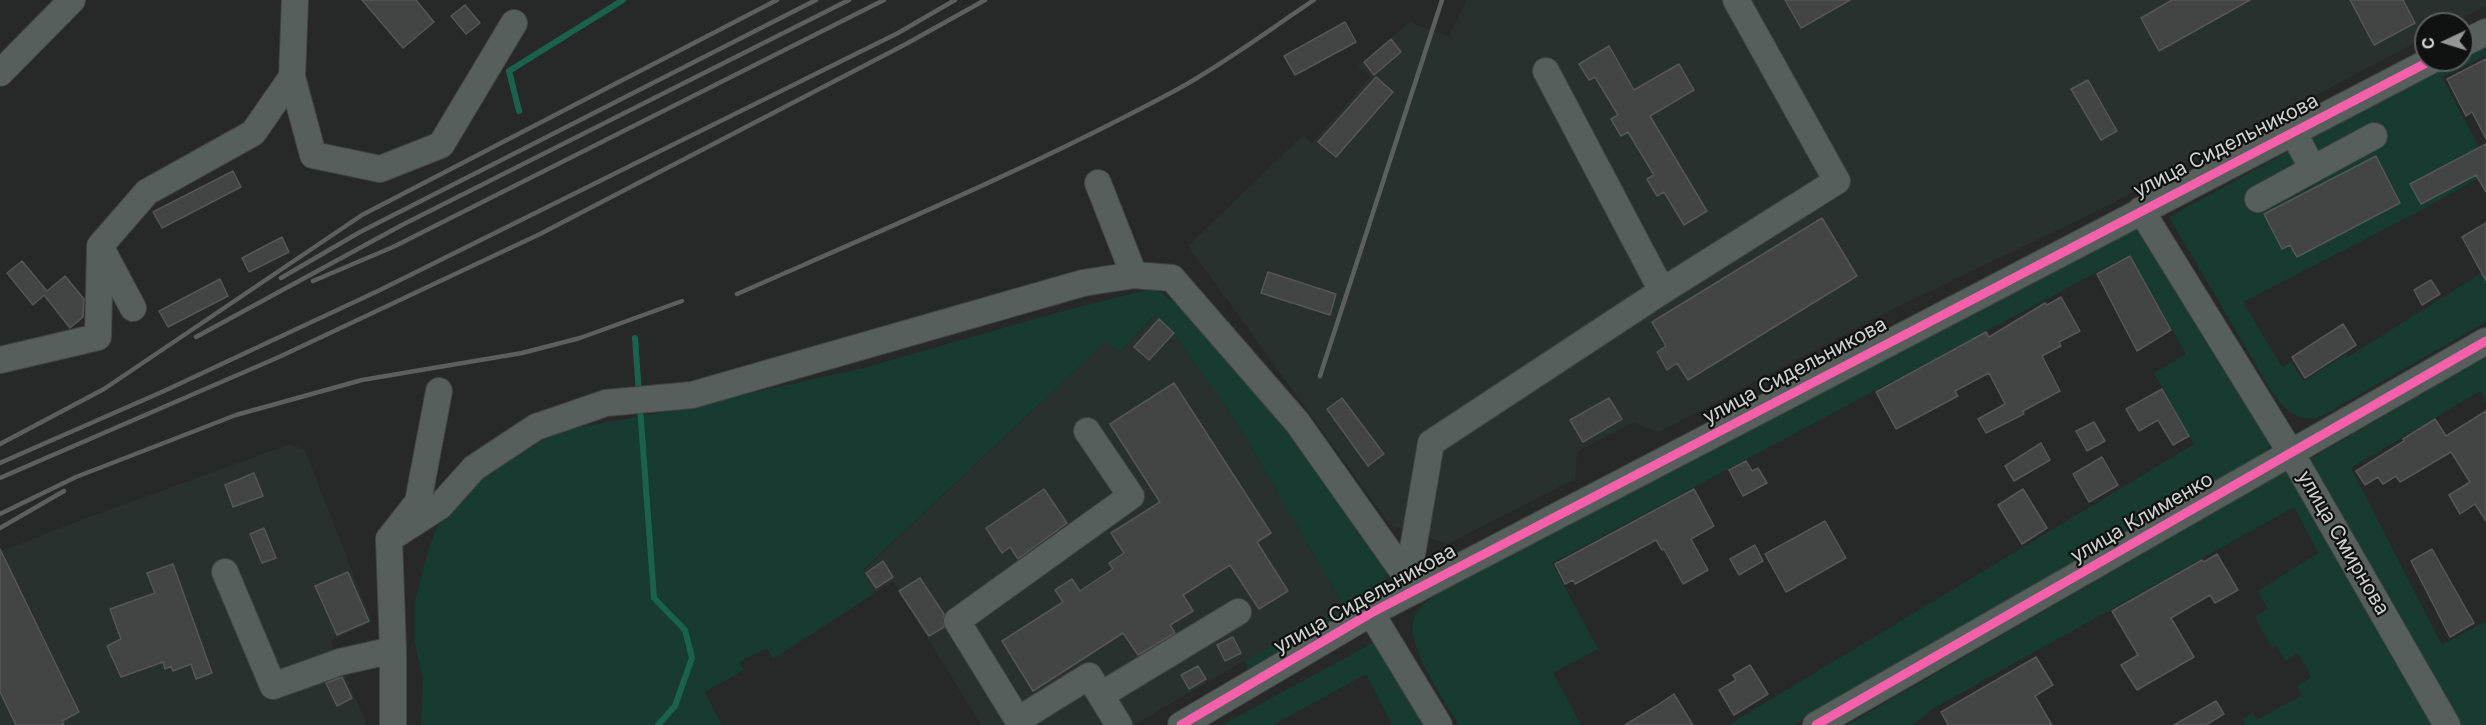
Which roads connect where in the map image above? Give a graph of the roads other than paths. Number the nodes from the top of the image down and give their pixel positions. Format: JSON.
{"nodes":[{"id":1,"x":72,"y":0,"type":"edge"},
{"id":2,"x":295,"y":0,"type":"edge"},
{"id":3,"x":1736,"y":0,"type":"edge"},
{"id":4,"x":514,"y":23,"type":"dead end"},
{"id":5,"x":2414,"y":69,"type":"edge"},
{"id":6,"x":1546,"y":71,"type":"dead end"},
{"id":7,"x":0,"y":73,"type":"edge"},
{"id":8,"x":292,"y":77,"type":"junction"},
{"id":9,"x":2293,"y":132,"type":"junction"},
{"id":10,"x":2374,"y":136,"type":"dead end"},
{"id":11,"x":2313,"y":169,"type":"junction"},
{"id":12,"x":1098,"y":183,"type":"dead end"},
{"id":13,"x":2258,"y":199,"type":"dead end"},
{"id":14,"x":2140,"y":210,"type":"junction"},
{"id":15,"x":100,"y":246,"type":"junction"},
{"id":16,"x":1134,"y":275,"type":"junction"},
{"id":17,"x":1662,"y":291,"type":"junction"},
{"id":18,"x":133,"y":308,"type":"dead end"},
{"id":19,"x":2486,"y":341,"type":"edge"},
{"id":20,"x":0,"y":360,"type":"edge"},
{"id":21,"x":439,"y":391,"type":"dead end"},
{"id":22,"x":1087,"y":431,"type":"dead end"},
{"id":23,"x":2291,"y":453,"type":"junction"},
{"id":24,"x":389,"y":539,"type":"junction"},
{"id":25,"x":225,"y":572,"type":"dead end"},
{"id":26,"x":1412,"y":584,"type":"junction"},
{"id":27,"x":1238,"y":612,"type":"dead end"},
{"id":28,"x":1371,"y":613,"type":"junction"},
{"id":29,"x":393,"y":650,"type":"junction"},
{"id":30,"x":1101,"y":695,"type":"junction"},
{"id":31,"x":393,"y":725,"type":"edge"},
{"id":32,"x":1119,"y":725,"type":"edge"},
{"id":33,"x":1181,"y":725,"type":"edge"},
{"id":34,"x":1439,"y":725,"type":"edge"},
{"id":35,"x":1816,"y":725,"type":"edge"},
{"id":36,"x":2447,"y":725,"type":"edge"}],
"edges":[{"from":1,"to":7,"type":"street"},
{"from":2,"to":8,"type":"street"},
{"from":3,"to":17,"type":"street"},
{"from":4,"to":8,"type":"street"},
{"from":5,"to":9,"type":"street","name":"улица Сидельникова"},
{"from":6,"to":17,"type":"street"},
{"from":8,"to":15,"type":"street"},
{"from":9,"to":11,"type":"street"},
{"from":9,"to":14,"type":"street","name":"улица Сидельникова"},
{"from":10,"to":11,"type":"street"},
{"from":11,"to":13,"type":"street"},
{"from":12,"to":16,"type":"street"},
{"from":14,"to":23,"type":"street","name":"улица Смирнова"},
{"from":14,"to":26,"type":"street","name":"улица Сидельникова"},
{"from":15,"to":18,"type":"street"},
{"from":15,"to":20,"type":"street"},
{"from":16,"to":24,"type":"street"},
{"from":16,"to":26,"type":"street"},
{"from":17,"to":26,"type":"street"},
{"from":19,"to":23,"type":"street","name":"улица Клименко"},
{"from":21,"to":24,"type":"street"},
{"from":22,"to":30,"type":"street"},
{"from":23,"to":35,"type":"street","name":"улица Клименко"},
{"from":23,"to":36,"type":"street","name":"улица Смирнова"},
{"from":24,"to":29,"type":"street"},
{"from":25,"to":29,"type":"street"},
{"from":26,"to":28,"type":"street","name":"улица Сидельникова"},
{"from":27,"to":30,"type":"street"},
{"from":28,"to":33,"type":"street","name":"улица Сидельникова"},
{"from":28,"to":34,"type":"street"},
{"from":29,"to":31,"type":"street"},
{"from":30,"to":32,"type":"street"}]}
